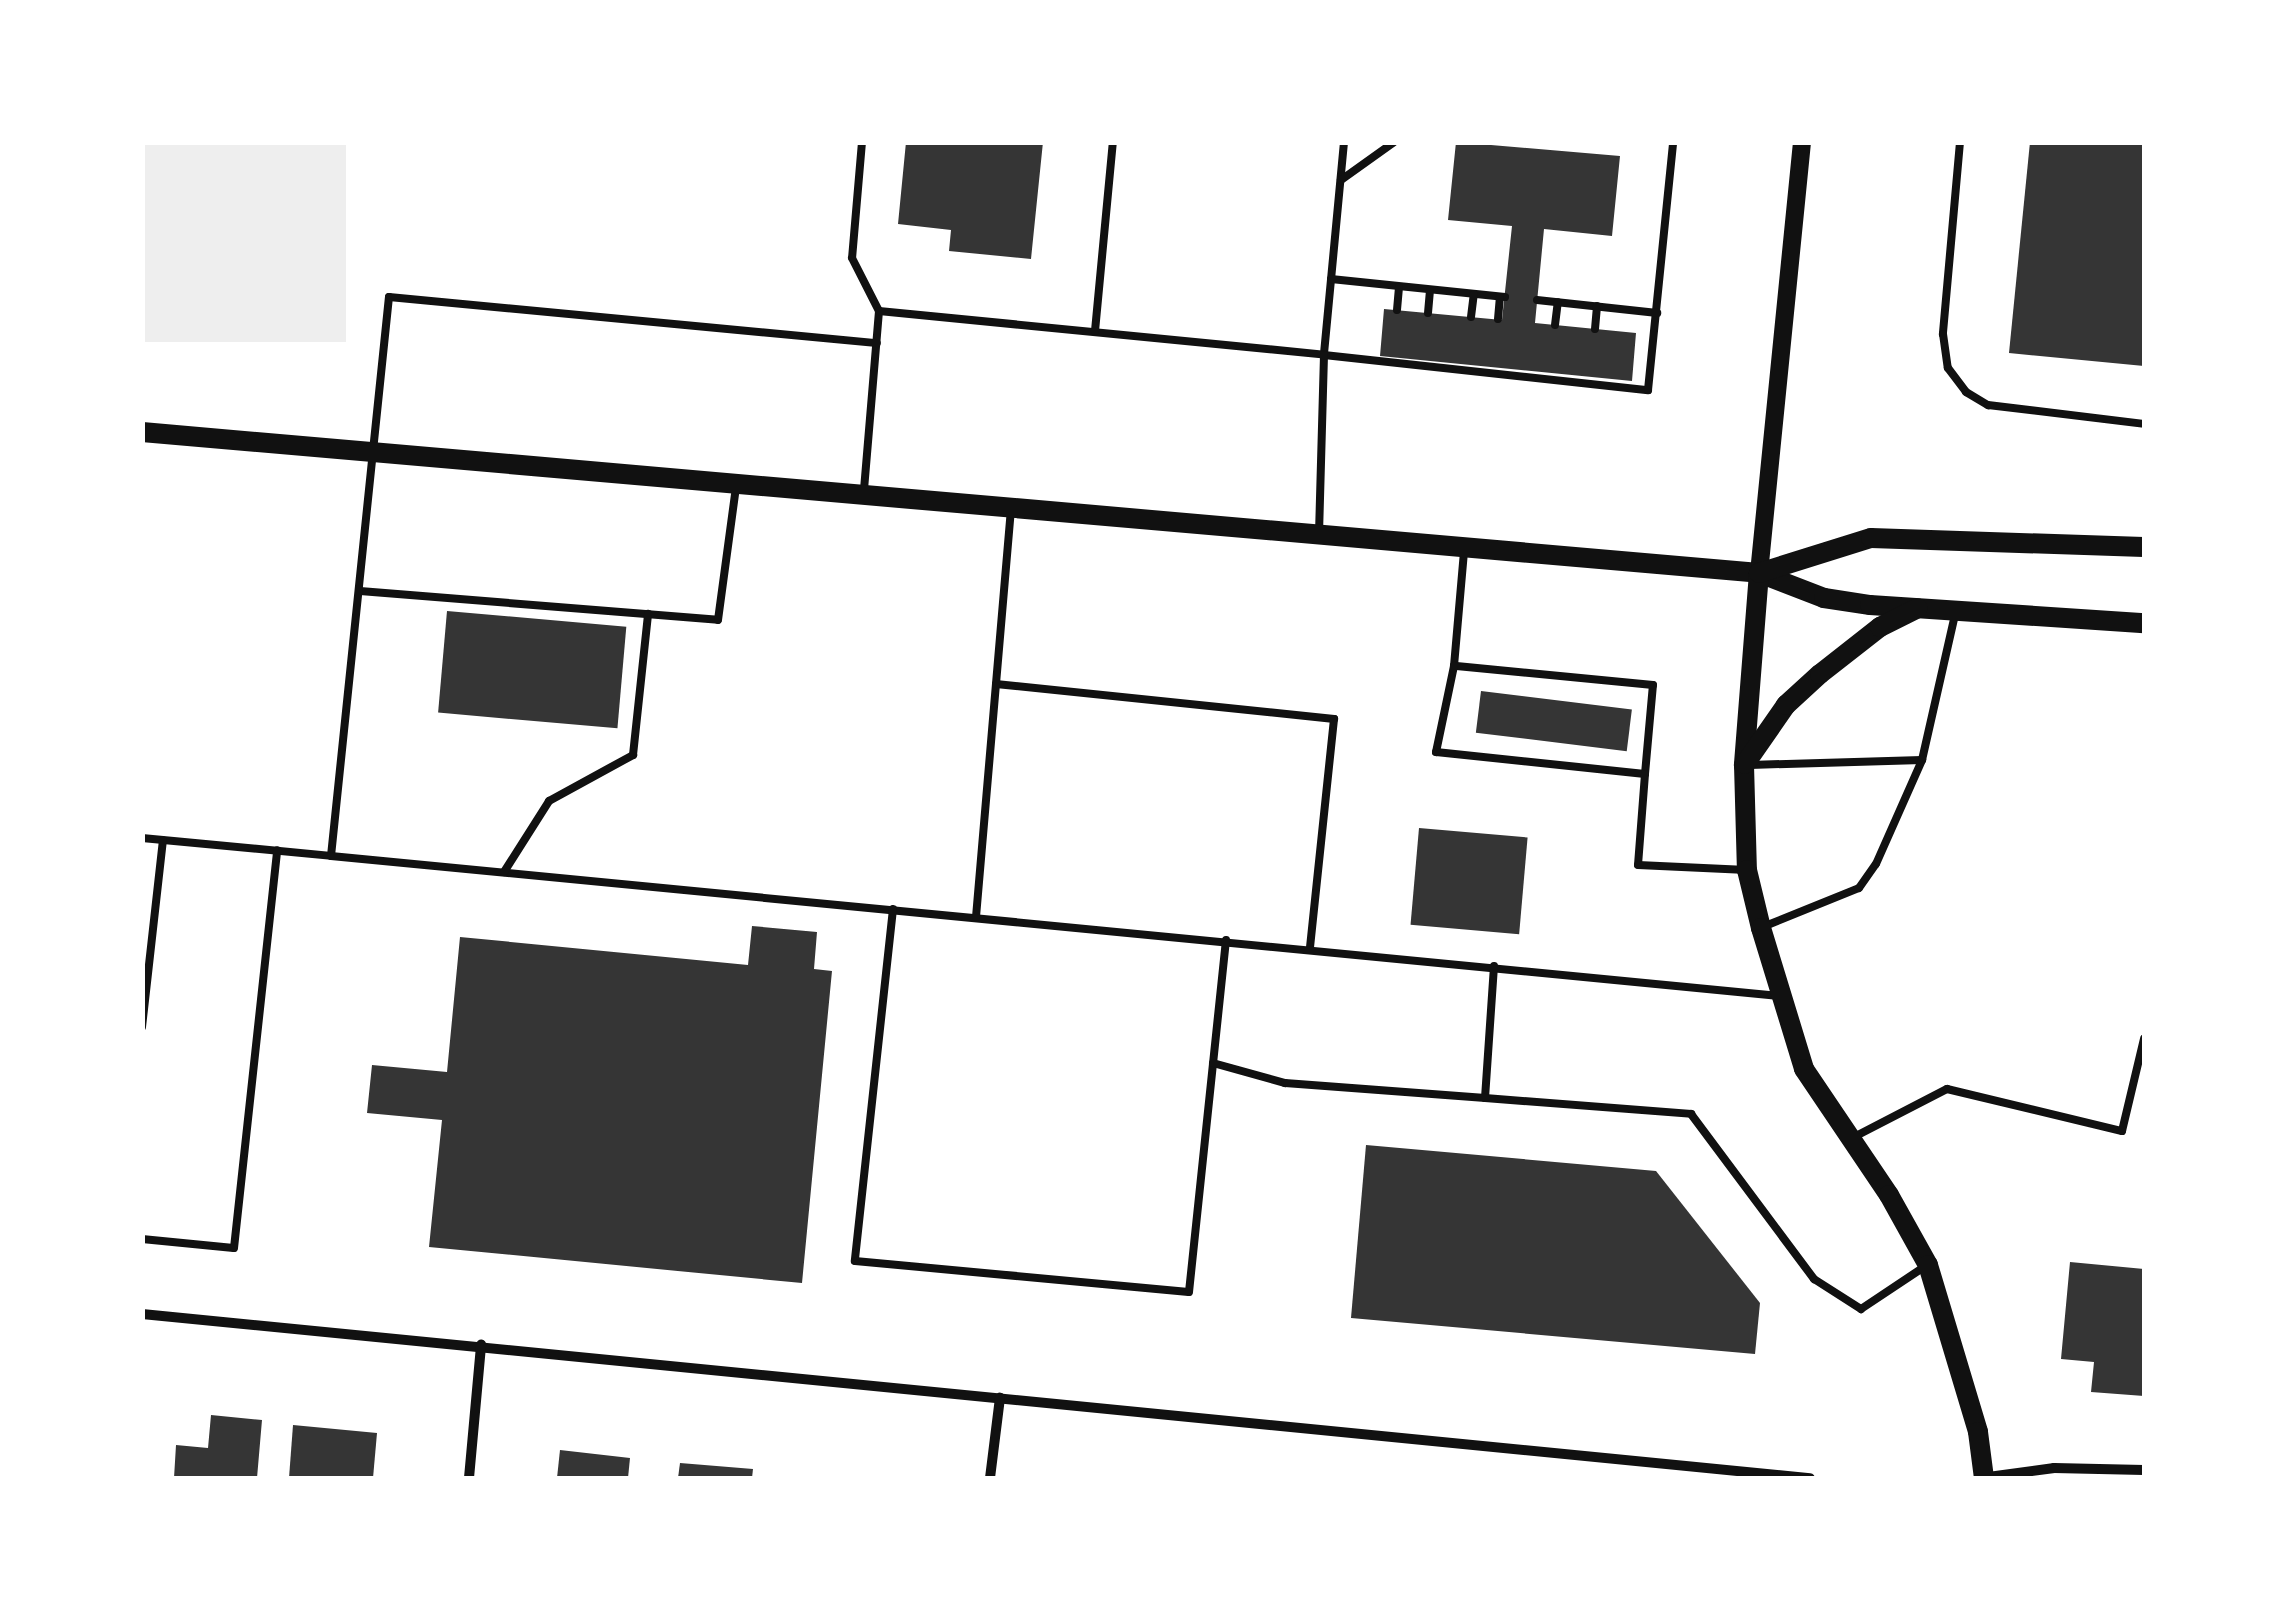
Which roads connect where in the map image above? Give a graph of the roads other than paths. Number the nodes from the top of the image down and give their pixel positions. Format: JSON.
{"nodes":[{"id":1,"x":862,"y":142,"type":"edge"},
{"id":2,"x":1113,"y":142,"type":"edge"},
{"id":3,"x":1344,"y":142,"type":"edge"},
{"id":4,"x":1394,"y":142,"type":"edge"},
{"id":5,"x":1673,"y":142,"type":"edge"},
{"id":6,"x":1802,"y":142,"type":"edge"},
{"id":7,"x":1960,"y":142,"type":"edge"},
{"id":8,"x":1341,"y":180,"type":"junction"},
{"id":9,"x":1331,"y":280,"type":"junction"},
{"id":10,"x":1399,"y":286,"type":"junction"},
{"id":11,"x":1430,"y":290,"type":"junction"},
{"id":12,"x":1474,"y":294,"type":"junction"},
{"id":13,"x":1537,"y":300,"type":"dead end"},
{"id":14,"x":1558,"y":302,"type":"junction"},
{"id":15,"x":1597,"y":306,"type":"junction"},
{"id":16,"x":1396,"y":310,"type":"dead end"},
{"id":17,"x":879,"y":311,"type":"junction"},
{"id":18,"x":1657,"y":312,"type":"junction"},
{"id":19,"x":1428,"y":313,"type":"dead end"},
{"id":20,"x":1471,"y":317,"type":"dead end"},
{"id":21,"x":1498,"y":319,"type":"dead end"},
{"id":22,"x":1555,"y":325,"type":"dead end"},
{"id":23,"x":1595,"y":329,"type":"dead end"},
{"id":24,"x":1095,"y":331,"type":"junction"},
{"id":25,"x":876,"y":343,"type":"junction"},
{"id":26,"x":1324,"y":355,"type":"junction"},
{"id":27,"x":2144,"y":424,"type":"edge"},
{"id":28,"x":142,"y":432,"type":"edge"},
{"id":29,"x":376,"y":455,"type":"junction"},
{"id":30,"x":736,"y":487,"type":"junction"},
{"id":31,"x":864,"y":498,"type":"junction"},
{"id":32,"x":1011,"y":511,"type":"junction"},
{"id":33,"x":1320,"y":538,"type":"junction"},
{"id":34,"x":2144,"y":547,"type":"edge"},
{"id":35,"x":1464,"y":550,"type":"junction"},
{"id":36,"x":1759,"y":573,"type":"junction"},
{"id":37,"x":360,"y":591,"type":"junction"},
{"id":38,"x":1919,"y":608,"type":"junction"},
{"id":39,"x":1956,"y":610,"type":"junction"},
{"id":40,"x":648,"y":614,"type":"junction"},
{"id":41,"x":2144,"y":623,"type":"edge"},
{"id":42,"x":1454,"y":666,"type":"junction"},
{"id":43,"x":996,"y":684,"type":"junction"},
{"id":44,"x":1922,"y":760,"type":"junction"},
{"id":45,"x":1744,"y":766,"type":"junction"},
{"id":46,"x":1645,"y":774,"type":"junction"},
{"id":47,"x":142,"y":838,"type":"edge"},
{"id":48,"x":163,"y":840,"type":"junction"},
{"id":49,"x":277,"y":850,"type":"junction"},
{"id":50,"x":331,"y":856,"type":"junction"},
{"id":51,"x":1747,"y":870,"type":"junction"},
{"id":52,"x":504,"y":872,"type":"junction"},
{"id":53,"x":893,"y":909,"type":"junction"},
{"id":54,"x":976,"y":917,"type":"junction"},
{"id":55,"x":1760,"y":928,"type":"junction"},
{"id":56,"x":1226,"y":940,"type":"junction"},
{"id":57,"x":1310,"y":948,"type":"junction"},
{"id":58,"x":1494,"y":966,"type":"junction"},
{"id":59,"x":1779,"y":996,"type":"junction"},
{"id":60,"x":142,"y":1027,"type":"edge"},
{"id":61,"x":2144,"y":1040,"type":"edge"},
{"id":62,"x":1213,"y":1063,"type":"junction"},
{"id":63,"x":1484,"y":1098,"type":"junction"},
{"id":64,"x":1848,"y":1140,"type":"junction"},
{"id":65,"x":142,"y":1238,"type":"edge"},
{"id":66,"x":1928,"y":1265,"type":"junction"},
{"id":67,"x":142,"y":1314,"type":"edge"},
{"id":68,"x":481,"y":1345,"type":"junction"},
{"id":69,"x":1000,"y":1398,"type":"junction"},
{"id":70,"x":2144,"y":1470,"type":"edge"},
{"id":71,"x":469,"y":1478,"type":"edge"},
{"id":72,"x":990,"y":1478,"type":"edge"},
{"id":73,"x":1810,"y":1478,"type":"edge"},
{"id":74,"x":1982,"y":1478,"type":"edge"}],
"edges":[{"from":1,"to":17,"type":"lane"},
{"from":2,"to":24,"type":"lane"},
{"from":3,"to":8,"type":"lane"},
{"from":4,"to":8,"type":"lane"},
{"from":5,"to":18,"type":"lane"},
{"from":6,"to":36,"type":"street"},
{"from":7,"to":27,"type":"lane"},
{"from":8,"to":9,"type":"lane"},
{"from":9,"to":10,"type":"lane"},
{"from":9,"to":26,"type":"lane"},
{"from":10,"to":11,"type":"lane"},
{"from":10,"to":16,"type":"lane"},
{"from":11,"to":12,"type":"lane"},
{"from":11,"to":19,"type":"lane"},
{"from":12,"to":20,"type":"lane"},
{"from":12,"to":21,"type":"lane"},
{"from":13,"to":14,"type":"lane"},
{"from":14,"to":15,"type":"lane"},
{"from":14,"to":22,"type":"lane"},
{"from":15,"to":18,"type":"lane"},
{"from":15,"to":23,"type":"lane"},
{"from":17,"to":24,"type":"lane"},
{"from":17,"to":25,"type":"lane"},
{"from":18,"to":26,"type":"lane"},
{"from":24,"to":26,"type":"lane"},
{"from":25,"to":29,"type":"lane"},
{"from":25,"to":31,"type":"lane"},
{"from":26,"to":33,"type":"lane"},
{"from":28,"to":29,"type":"main road"},
{"from":29,"to":30,"type":"main road"},
{"from":29,"to":37,"type":"lane"},
{"from":30,"to":31,"type":"main road"},
{"from":30,"to":40,"type":"lane"},
{"from":31,"to":32,"type":"main road"},
{"from":32,"to":33,"type":"main road"},
{"from":32,"to":43,"type":"lane"},
{"from":33,"to":35,"type":"main road"},
{"from":34,"to":36,"type":"main road"},
{"from":35,"to":36,"type":"main road"},
{"from":35,"to":42,"type":"lane"},
{"from":36,"to":38,"type":"main road"},
{"from":36,"to":45,"type":"main road"},
{"from":37,"to":40,"type":"lane"},
{"from":37,"to":50,"type":"lane"},
{"from":38,"to":39,"type":"main road"},
{"from":38,"to":45,"type":"main road"},
{"from":39,"to":41,"type":"main road"},
{"from":39,"to":44,"type":"lane"},
{"from":40,"to":52,"type":"lane"},
{"from":42,"to":46,"type":"lane"},
{"from":42,"to":46,"type":"lane"},
{"from":43,"to":54,"type":"lane"},
{"from":43,"to":57,"type":"lane"},
{"from":44,"to":45,"type":"lane"},
{"from":44,"to":55,"type":"lane"},
{"from":45,"to":51,"type":"main road"},
{"from":46,"to":51,"type":"lane"},
{"from":47,"to":48,"type":"lane"},
{"from":48,"to":49,"type":"lane"},
{"from":48,"to":60,"type":"lane"},
{"from":49,"to":50,"type":"lane"},
{"from":49,"to":65,"type":"lane"},
{"from":50,"to":52,"type":"lane"},
{"from":51,"to":55,"type":"main road"},
{"from":52,"to":53,"type":"lane"},
{"from":53,"to":54,"type":"lane"},
{"from":53,"to":62,"type":"lane"},
{"from":54,"to":56,"type":"lane"},
{"from":55,"to":59,"type":"main road"},
{"from":56,"to":57,"type":"lane"},
{"from":56,"to":62,"type":"lane"},
{"from":57,"to":58,"type":"lane"},
{"from":58,"to":59,"type":"lane"},
{"from":58,"to":63,"type":"lane"},
{"from":59,"to":64,"type":"main road"},
{"from":61,"to":64,"type":"lane"},
{"from":62,"to":63,"type":"lane"},
{"from":63,"to":66,"type":"lane"},
{"from":64,"to":66,"type":"main road"},
{"from":66,"to":74,"type":"main road"},
{"from":67,"to":68,"type":"street"},
{"from":68,"to":69,"type":"street"},
{"from":68,"to":71,"type":"street"},
{"from":69,"to":72,"type":"street"},
{"from":69,"to":73,"type":"street"},
{"from":70,"to":74,"type":"street"}]}
